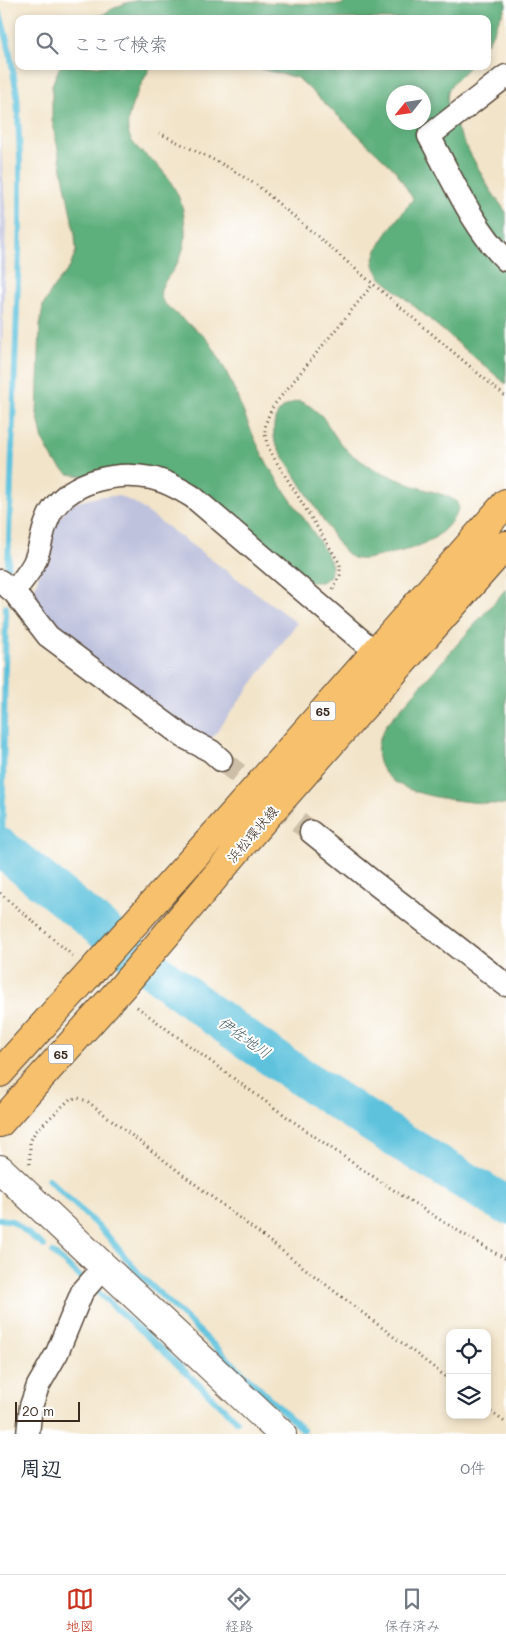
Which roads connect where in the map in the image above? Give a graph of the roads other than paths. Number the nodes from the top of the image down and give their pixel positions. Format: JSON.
{"nodes":[{"id":1,"x":506,"y":76,"type":"edge"},
{"id":2,"x":506,"y":260,"type":"edge"},
{"id":3,"x":506,"y":503,"type":"edge"},
{"id":4,"x":506,"y":545,"type":"edge"},
{"id":5,"x":7,"y":586,"type":"edge"},
{"id":6,"x":375,"y":652,"type":"junction"},
{"id":7,"x":222,"y":760,"type":"tunnel mouth"},
{"id":8,"x":311,"y":832,"type":"tunnel mouth"},
{"id":9,"x":506,"y":985,"type":"edge"},
{"id":10,"x":0,"y":1073,"type":"edge"},
{"id":11,"x":0,"y":1123,"type":"edge"},
{"id":12,"x":9,"y":1177,"type":"edge"},
{"id":13,"x":104,"y":1267,"type":"junction"},
{"id":14,"x":28,"y":1434,"type":"edge"},
{"id":15,"x":282,"y":1434,"type":"edge"}],
"edges":[{"from":1,"to":2,"type":"street"},
{"from":3,"to":6,"type":"main road","name":"浜松環状線","number":"65"},
{"from":4,"to":11,"type":"main road","name":"浜松環状線","number":"65"},
{"from":5,"to":6,"type":"street"},
{"from":5,"to":7,"type":"street"},
{"from":6,"to":10,"type":"main road","name":"浜松環状線","number":"65"},
{"from":8,"to":9,"type":"street"},
{"from":12,"to":13,"type":"street"},
{"from":13,"to":14,"type":"street"},
{"from":13,"to":15,"type":"street"}]}
